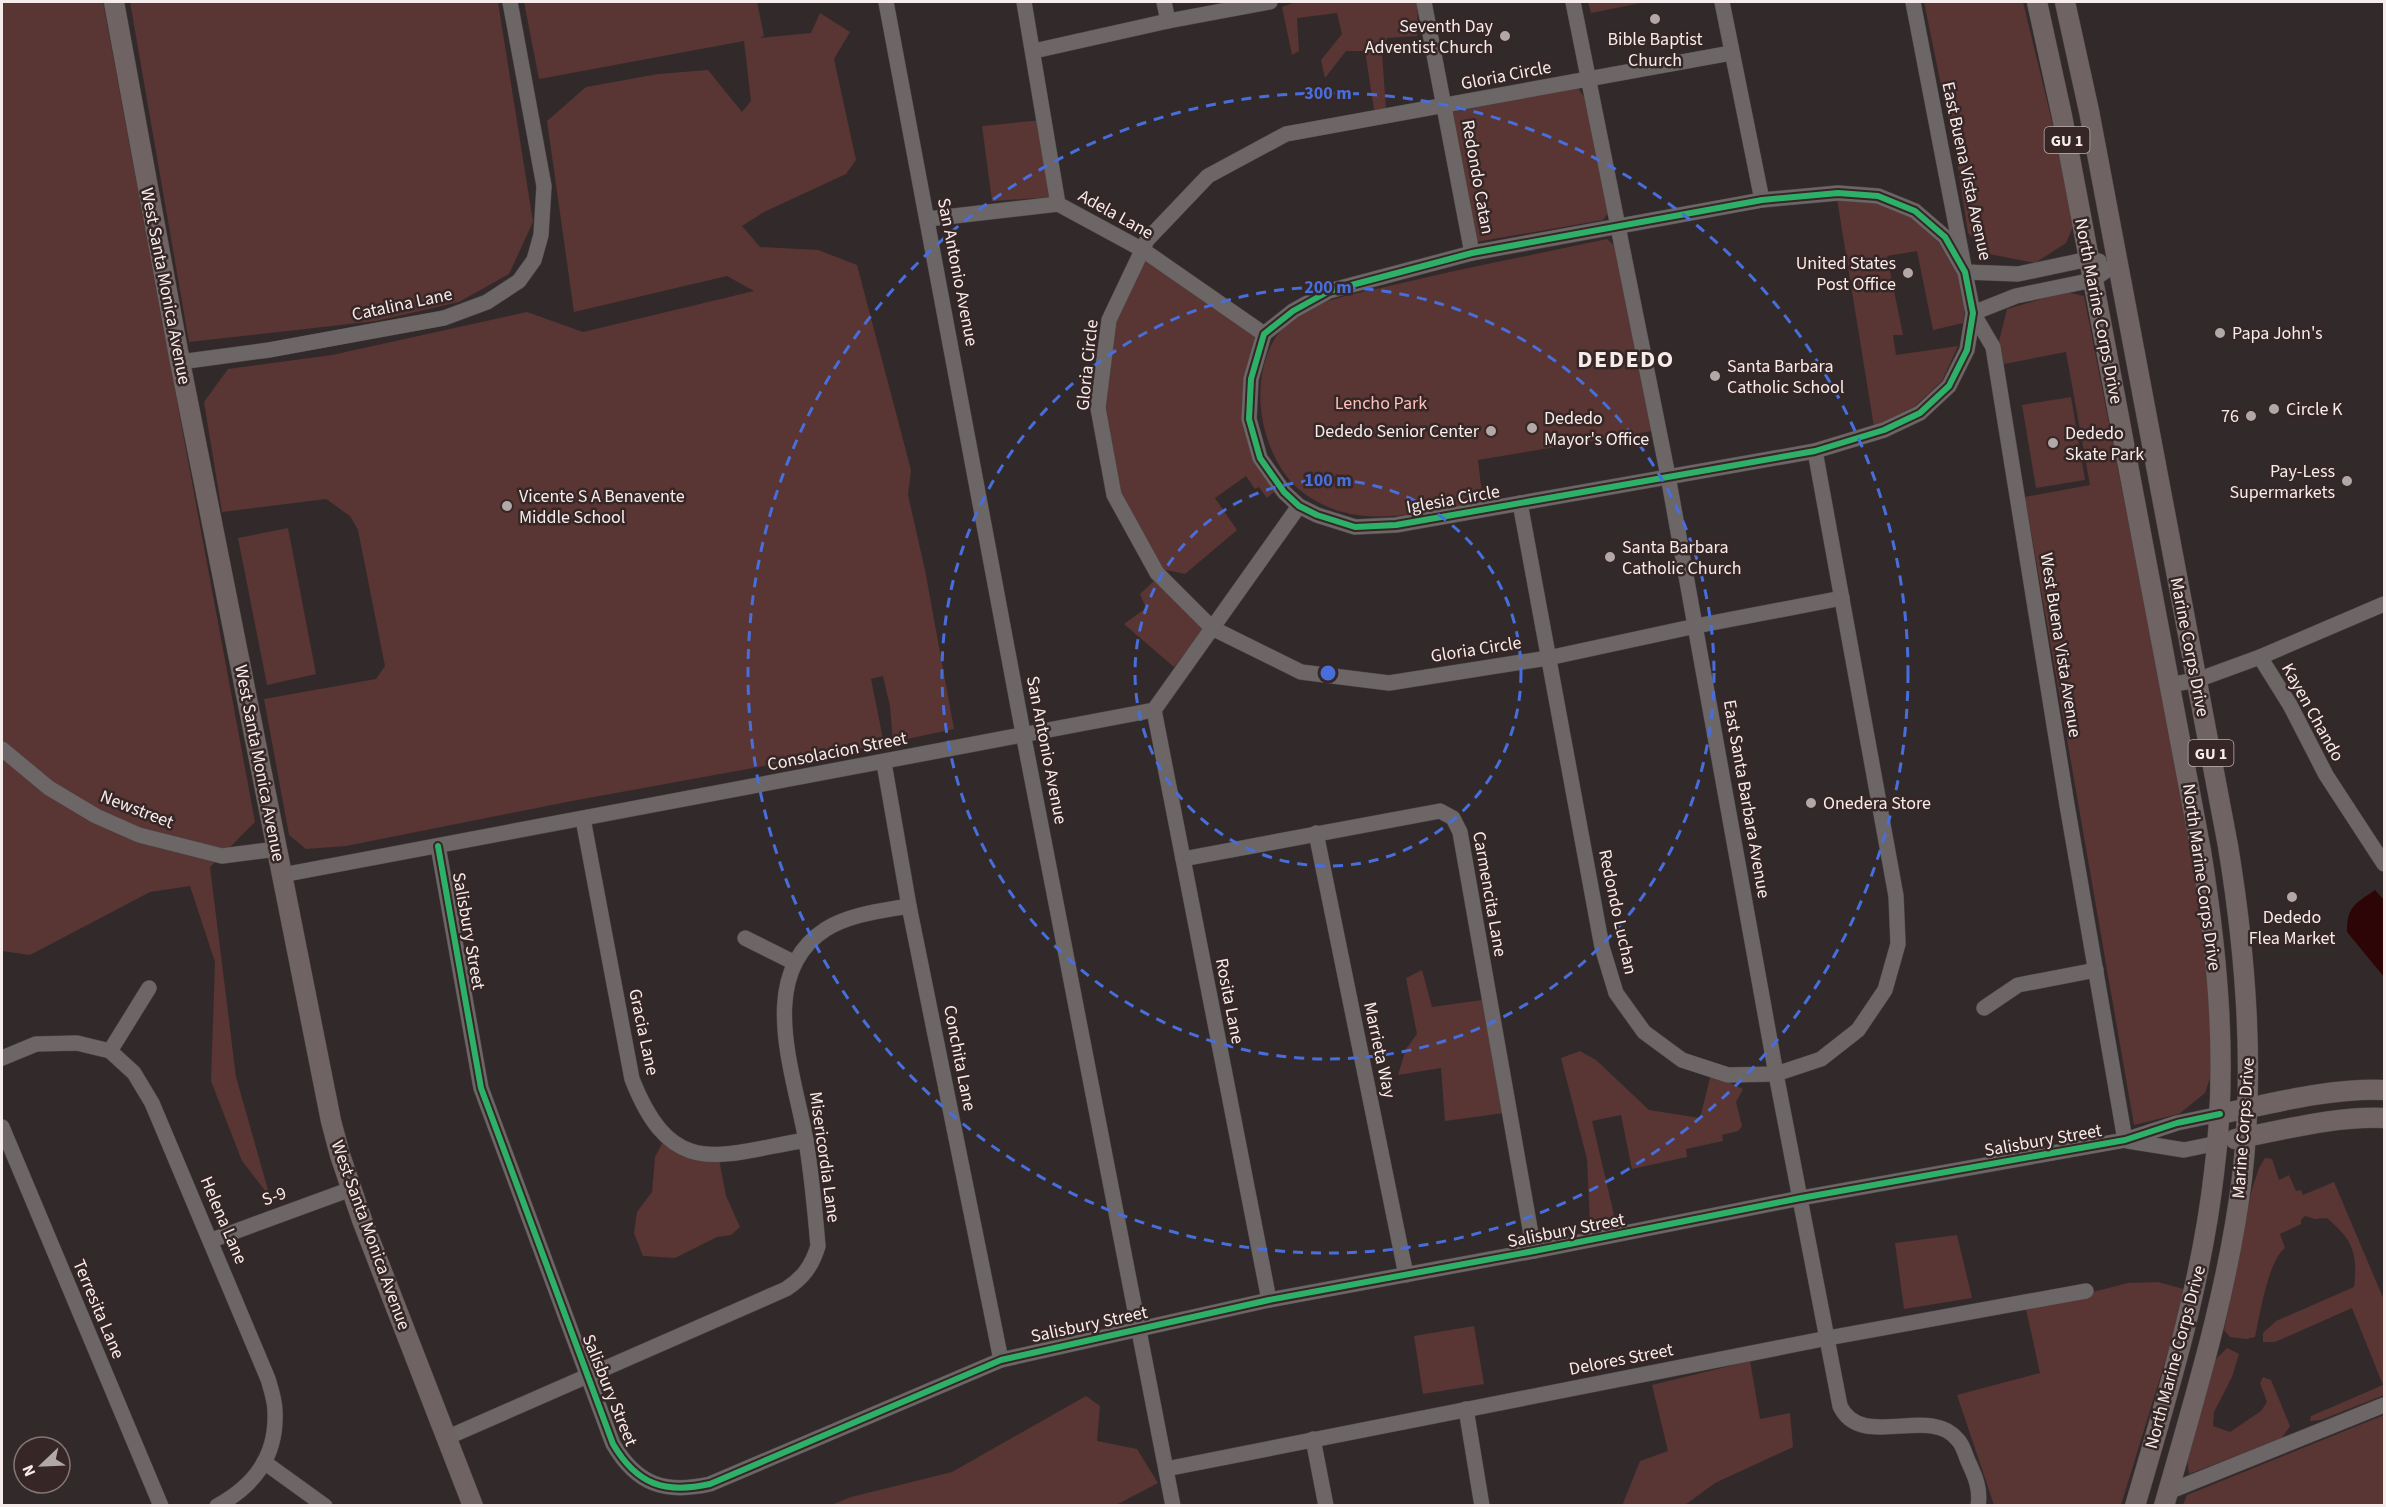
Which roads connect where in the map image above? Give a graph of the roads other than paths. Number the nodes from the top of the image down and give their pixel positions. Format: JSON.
{"nodes":[{"id":1,"x":114,"y":2,"type":"edge"},
{"id":2,"x":510,"y":2,"type":"edge"},
{"id":3,"x":886,"y":2,"type":"edge"},
{"id":4,"x":1024,"y":2,"type":"edge"},
{"id":5,"x":1164,"y":2,"type":"edge"},
{"id":6,"x":1270,"y":2,"type":"edge"},
{"id":7,"x":1424,"y":2,"type":"edge"},
{"id":8,"x":1573,"y":2,"type":"edge"},
{"id":9,"x":1722,"y":2,"type":"edge"},
{"id":10,"x":1913,"y":2,"type":"edge"},
{"id":11,"x":2037,"y":2,"type":"edge"},
{"id":12,"x":2065,"y":2,"type":"edge"},
{"id":13,"x":1168,"y":21,"type":"junction"},
{"id":14,"x":1034,"y":51,"type":"junction"},
{"id":15,"x":1731,"y":53,"type":"junction"},
{"id":16,"x":1588,"y":80,"type":"junction"},
{"id":17,"x":1445,"y":107,"type":"junction"},
{"id":18,"x":1762,"y":200,"type":"junction"},
{"id":19,"x":1058,"y":204,"type":"junction"},
{"id":20,"x":928,"y":219,"type":"junction"},
{"id":21,"x":1619,"y":226,"type":"junction"},
{"id":22,"x":1143,"y":250,"type":"junction"},
{"id":23,"x":1472,"y":253,"type":"junction"},
{"id":24,"x":2089,"y":259,"type":"junction"},
{"id":25,"x":2117,"y":263,"type":"junction"},
{"id":26,"x":1965,"y":272,"type":"junction"},
{"id":27,"x":2092,"y":280,"type":"junction"},
{"id":28,"x":1973,"y":313,"type":"junction"},
{"id":29,"x":1264,"y":334,"type":"junction"},
{"id":30,"x":180,"y":362,"type":"junction"},
{"id":31,"x":1815,"y":451,"type":"junction"},
{"id":32,"x":1668,"y":476,"type":"junction"},
{"id":33,"x":1520,"y":503,"type":"junction"},
{"id":34,"x":1299,"y":506,"type":"junction"},
{"id":35,"x":1842,"y":598,"type":"junction"},
{"id":36,"x":2385,"y":604,"type":"edge"},
{"id":37,"x":1696,"y":626,"type":"junction"},
{"id":38,"x":1212,"y":628,"type":"junction"},
{"id":39,"x":2260,"y":657,"type":"junction"},
{"id":40,"x":1548,"y":658,"type":"junction"},
{"id":41,"x":2197,"y":680,"type":"junction"},
{"id":42,"x":2169,"y":685,"type":"junction"},
{"id":43,"x":1154,"y":710,"type":"junction"},
{"id":44,"x":1023,"y":733,"type":"junction"},
{"id":45,"x":2,"y":749,"type":"edge"},
{"id":46,"x":884,"y":762,"type":"junction"},
{"id":47,"x":583,"y":819,"type":"junction"},
{"id":48,"x":1316,"y":833,"type":"junction"},
{"id":49,"x":438,"y":846,"type":"junction"},
{"id":50,"x":277,"y":849,"type":"junction"},
{"id":51,"x":1183,"y":859,"type":"junction"},
{"id":52,"x":2385,"y":864,"type":"edge"},
{"id":53,"x":282,"y":875,"type":"junction"},
{"id":54,"x":909,"y":906,"type":"junction"},
{"id":55,"x":745,"y":938,"type":"dead end"},
{"id":56,"x":795,"y":963,"type":"junction"},
{"id":57,"x":2096,"y":970,"type":"junction"},
{"id":58,"x":149,"y":988,"type":"dead end"},
{"id":59,"x":1984,"y":1008,"type":"dead end"},
{"id":60,"x":110,"y":1051,"type":"junction"},
{"id":61,"x":2,"y":1058,"type":"edge"},
{"id":62,"x":1776,"y":1074,"type":"junction"},
{"id":63,"x":2385,"y":1090,"type":"edge"},
{"id":64,"x":2248,"y":1109,"type":"junction"},
{"id":65,"x":2220,"y":1114,"type":"junction"},
{"id":66,"x":2385,"y":1118,"type":"edge"},
{"id":67,"x":2,"y":1127,"type":"edge"},
{"id":68,"x":2246,"y":1137,"type":"junction"},
{"id":69,"x":806,"y":1140,"type":"junction"},
{"id":70,"x":2125,"y":1140,"type":"junction"},
{"id":71,"x":2218,"y":1143,"type":"junction"},
{"id":72,"x":351,"y":1189,"type":"junction"},
{"id":73,"x":1802,"y":1198,"type":"junction"},
{"id":74,"x":212,"y":1240,"type":"junction"},
{"id":75,"x":1534,"y":1251,"type":"junction"},
{"id":76,"x":1406,"y":1275,"type":"junction"},
{"id":77,"x":2086,"y":1291,"type":"dead end"},
{"id":78,"x":1269,"y":1299,"type":"junction"},
{"id":79,"x":1140,"y":1329,"type":"junction"},
{"id":80,"x":1828,"y":1338,"type":"junction"},
{"id":81,"x":1001,"y":1360,"type":"junction"},
{"id":82,"x":586,"y":1375,"type":"junction"},
{"id":83,"x":2385,"y":1405,"type":"edge"},
{"id":84,"x":1466,"y":1409,"type":"junction"},
{"id":85,"x":446,"y":1438,"type":"junction"},
{"id":86,"x":1313,"y":1439,"type":"junction"},
{"id":87,"x":264,"y":1462,"type":"junction"},
{"id":88,"x":1166,"y":1469,"type":"junction"},
{"id":89,"x":2166,"y":1499,"type":"edge"},
{"id":90,"x":161,"y":1506,"type":"edge"},
{"id":91,"x":217,"y":1506,"type":"edge"},
{"id":92,"x":325,"y":1506,"type":"edge"},
{"id":93,"x":473,"y":1506,"type":"edge"},
{"id":94,"x":1173,"y":1506,"type":"edge"},
{"id":95,"x":1326,"y":1506,"type":"edge"},
{"id":96,"x":1482,"y":1506,"type":"edge"},
{"id":97,"x":1978,"y":1506,"type":"edge"},
{"id":98,"x":2135,"y":1506,"type":"edge"}],
"edges":[{"from":1,"to":30,"type":"main road","name":"West Santa Monica Avenue"},
{"from":2,"to":30,"type":"street","name":"Catalina Lane"},
{"from":3,"to":20,"type":"street","name":"San Antonio Avenue"},
{"from":4,"to":14,"type":"street","name":"Adela Lane"},
{"from":5,"to":13,"type":"street"},
{"from":6,"to":13,"type":"street"},
{"from":7,"to":17,"type":"street","name":"Redondo Catan"},
{"from":8,"to":16,"type":"street","name":"East Santa Barbara Avenue"},
{"from":9,"to":15,"type":"street"},
{"from":10,"to":26,"type":"street","name":"East Buena Vista Avenue"},
{"from":11,"to":24,"type":"main road","name":"North Marine Corps Drive","number":"GU 1"},
{"from":12,"to":25,"type":"main road","name":"Marine Corps Drive","number":"GU 1"},
{"from":13,"to":14,"type":"street"},
{"from":14,"to":19,"type":"street","name":"Adela Lane"},
{"from":15,"to":16,"type":"street","name":"Gloria Circle"},
{"from":15,"to":18,"type":"street"},
{"from":16,"to":17,"type":"street","name":"Gloria Circle"},
{"from":16,"to":21,"type":"street","name":"East Santa Barbara Avenue"},
{"from":17,"to":22,"type":"street","name":"Gloria Circle"},
{"from":17,"to":23,"type":"street","name":"Redondo Catan"},
{"from":18,"to":21,"type":"street","name":"Iglesia Circle"},
{"from":18,"to":26,"type":"street","name":"Iglesia Circle"},
{"from":19,"to":20,"type":"street"},
{"from":19,"to":22,"type":"street","name":"Adela Lane"},
{"from":20,"to":44,"type":"street","name":"San Antonio Avenue"},
{"from":21,"to":23,"type":"street","name":"Iglesia Circle"},
{"from":21,"to":32,"type":"street","name":"East Santa Barbara Avenue"},
{"from":22,"to":29,"type":"street","name":"Adela Lane"},
{"from":22,"to":38,"type":"street","name":"Gloria Circle"},
{"from":23,"to":29,"type":"street","name":"Iglesia Circle"},
{"from":24,"to":25,"type":"street","name":"East Buena Vista Avenue"},
{"from":24,"to":26,"type":"street","name":"East Buena Vista Avenue"},
{"from":24,"to":27,"type":"main road","name":"North Marine Corps Drive","number":"GU 1"},
{"from":25,"to":27,"type":"street"},
{"from":25,"to":41,"type":"main road","name":"Marine Corps Drive","number":"GU 1"},
{"from":26,"to":28,"type":"street","name":"Iglesia Circle"},
{"from":27,"to":28,"type":"street"},
{"from":27,"to":42,"type":"main road","name":"North Marine Corps Drive","number":"GU 1"},
{"from":28,"to":31,"type":"street","name":"Iglesia Circle"},
{"from":28,"to":57,"type":"street","name":"West Buena Vista Avenue"},
{"from":29,"to":34,"type":"street","name":"Iglesia Circle"},
{"from":30,"to":50,"type":"main road","name":"West Santa Monica Avenue"},
{"from":31,"to":32,"type":"street","name":"Iglesia Circle"},
{"from":31,"to":35,"type":"street","name":"Redondo Luchan"},
{"from":32,"to":33,"type":"street","name":"Iglesia Circle"},
{"from":32,"to":37,"type":"street","name":"East Santa Barbara Avenue"},
{"from":33,"to":34,"type":"street","name":"Iglesia Circle"},
{"from":33,"to":40,"type":"street","name":"Redondo Luchan"},
{"from":34,"to":38,"type":"street"},
{"from":35,"to":37,"type":"street","name":"Gloria Circle"},
{"from":35,"to":62,"type":"street","name":"Redondo Luchan"},
{"from":36,"to":39,"type":"street"},
{"from":37,"to":40,"type":"street","name":"Gloria Circle"},
{"from":37,"to":62,"type":"street","name":"East Santa Barbara Avenue"},
{"from":38,"to":40,"type":"street","name":"Gloria Circle"},
{"from":38,"to":43,"type":"street"},
{"from":39,"to":41,"type":"street","name":"Kayen Chando"},
{"from":39,"to":52,"type":"street","name":"Kayen Chando"},
{"from":40,"to":62,"type":"street","name":"Redondo Luchan"},
{"from":41,"to":42,"type":"street","name":"Kayen Chando"},
{"from":41,"to":64,"type":"main road","name":"Marine Corps Drive","number":"GU 1"},
{"from":42,"to":65,"type":"main road","name":"North Marine Corps Drive","number":"GU 1"},
{"from":43,"to":44,"type":"street","name":"Consolacion Street"},
{"from":43,"to":51,"type":"street","name":"Rosita Lane"},
{"from":44,"to":46,"type":"street","name":"Consolacion Street"},
{"from":44,"to":79,"type":"street","name":"San Antonio Avenue"},
{"from":45,"to":50,"type":"street","name":"Newstreet"},
{"from":46,"to":47,"type":"street","name":"Consolacion Street"},
{"from":46,"to":54,"type":"street","name":"Conchita Lane"},
{"from":47,"to":49,"type":"street","name":"Consolacion Street"},
{"from":47,"to":69,"type":"street","name":"Gracia Lane"},
{"from":48,"to":51,"type":"street","name":"Carmencita Lane"},
{"from":48,"to":75,"type":"street","name":"Carmencita Lane"},
{"from":48,"to":76,"type":"street","name":"Marrieta Way"},
{"from":49,"to":53,"type":"street","name":"Consolacion Street"},
{"from":49,"to":82,"type":"street","name":"Salisbury Street"},
{"from":50,"to":53,"type":"main road","name":"West Santa Monica Avenue"},
{"from":51,"to":78,"type":"street","name":"Rosita Lane"},
{"from":53,"to":72,"type":"main road","name":"West Santa Monica Avenue"},
{"from":54,"to":56,"type":"street","name":"Misericordia Lane"},
{"from":54,"to":81,"type":"street","name":"Conchita Lane"},
{"from":55,"to":56,"type":"street"},
{"from":56,"to":69,"type":"street","name":"Misericordia Lane"},
{"from":57,"to":59,"type":"street"},
{"from":57,"to":70,"type":"street","name":"West Buena Vista Avenue"},
{"from":58,"to":60,"type":"street"},
{"from":60,"to":61,"type":"street","name":"Helena Lane"},
{"from":60,"to":74,"type":"street","name":"Helena Lane"},
{"from":62,"to":73,"type":"street","name":"East Santa Barbara Avenue"},
{"from":63,"to":64,"type":"main road"},
{"from":64,"to":65,"type":"main road"},
{"from":64,"to":68,"type":"main road","name":"Marine Corps Drive","number":"GU 1"},
{"from":65,"to":70,"type":"street","name":"Salisbury Street"},
{"from":65,"to":71,"type":"main road","name":"North Marine Corps Drive","number":"GU 1"},
{"from":66,"to":68,"type":"main road"},
{"from":67,"to":90,"type":"street","name":"Terresita Lane"},
{"from":68,"to":71,"type":"main road"},
{"from":68,"to":89,"type":"main road","name":"Marine Corps Drive","number":"GU 1"},
{"from":69,"to":82,"type":"street","name":"Misericordia Lane"},
{"from":70,"to":71,"type":"street","name":"Salisbury Street"},
{"from":70,"to":73,"type":"street","name":"Salisbury Street"},
{"from":71,"to":98,"type":"main road","name":"North Marine Corps Drive","number":"GU 1"},
{"from":72,"to":74,"type":"street","name":"S-9"},
{"from":72,"to":85,"type":"main road","name":"West Santa Monica Avenue"},
{"from":73,"to":75,"type":"street","name":"Salisbury Street"},
{"from":73,"to":80,"type":"street","name":"East Santa Barbara Avenue"},
{"from":74,"to":87,"type":"street","name":"Helena Lane"},
{"from":75,"to":76,"type":"street","name":"Salisbury Street"},
{"from":76,"to":78,"type":"street","name":"Salisbury Street"},
{"from":77,"to":80,"type":"street","name":"Delores Street"},
{"from":78,"to":79,"type":"street","name":"Salisbury Street"},
{"from":79,"to":81,"type":"street","name":"Salisbury Street"},
{"from":79,"to":88,"type":"street","name":"San Antonio Avenue"},
{"from":80,"to":84,"type":"street","name":"Delores Street"},
{"from":80,"to":97,"type":"street","name":"East Santa Barbara Avenue"},
{"from":81,"to":82,"type":"street","name":"Salisbury Street"},
{"from":82,"to":85,"type":"street","name":"Misericordia Lane"},
{"from":83,"to":89,"type":"street"},
{"from":84,"to":86,"type":"street","name":"Delores Street"},
{"from":84,"to":96,"type":"street"},
{"from":85,"to":93,"type":"main road","name":"West Santa Monica Avenue"},
{"from":86,"to":88,"type":"street","name":"Delores Street"},
{"from":86,"to":95,"type":"street"},
{"from":87,"to":91,"type":"street","name":"Helena Lane"},
{"from":87,"to":92,"type":"street"},
{"from":88,"to":94,"type":"street","name":"San Antonio Avenue"}]}
